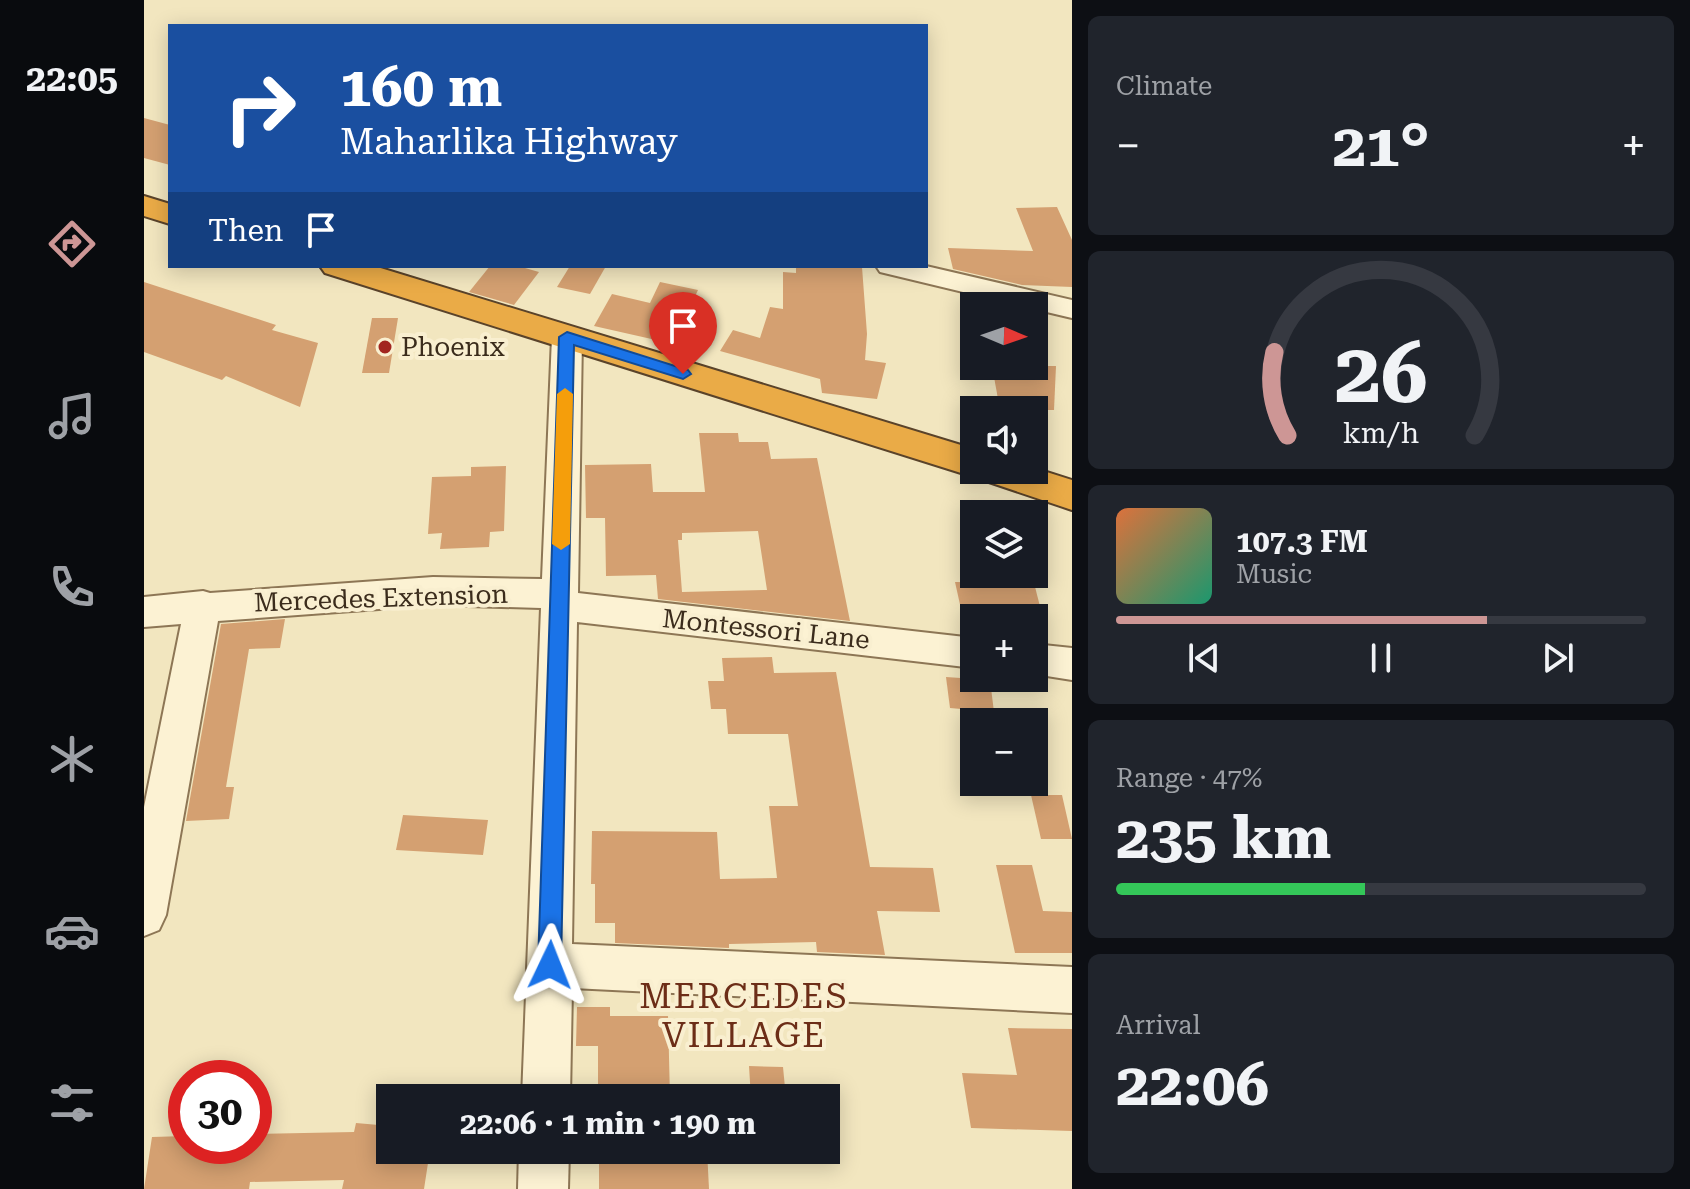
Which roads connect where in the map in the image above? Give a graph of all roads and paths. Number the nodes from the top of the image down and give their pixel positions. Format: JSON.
{"nodes":[{"id":1,"x":144,"y":206,"type":"edge"},
{"id":2,"x":168,"y":213,"type":"edge"},
{"id":3,"x":343,"y":268,"type":"edge"},
{"id":4,"x":898,"y":268,"type":"edge"},
{"id":5,"x":1072,"y":309,"type":"edge"},
{"id":6,"x":567,"y":337,"type":"junction"},
{"id":7,"x":960,"y":460,"type":"edge"},
{"id":8,"x":1037,"y":484,"type":"edge"},
{"id":9,"x":1072,"y":495,"type":"edge"},
{"id":10,"x":559,"y":600,"type":"junction"},
{"id":11,"x":203,"y":605,"type":"junction"},
{"id":12,"x":144,"y":612,"type":"edge"},
{"id":13,"x":960,"y":651,"type":"edge"},
{"id":14,"x":1048,"y":661,"type":"edge"},
{"id":15,"x":1072,"y":664,"type":"edge"},
{"id":16,"x":144,"y":915,"type":"edge"},
{"id":17,"x":550,"y":965,"type":"junction"},
{"id":18,"x":1072,"y":990,"type":"edge"},
{"id":19,"x":546,"y":1084,"type":"edge"},
{"id":20,"x":544,"y":1164,"type":"edge"},
{"id":21,"x":543,"y":1189,"type":"edge"}],
"edges":[{"from":1,"to":2,"type":"highway"},
{"from":3,"to":6,"type":"highway"},
{"from":4,"to":5,"type":"street"},
{"from":6,"to":7,"type":"highway"},
{"from":6,"to":10,"type":"street"},
{"from":8,"to":9,"type":"highway"},
{"from":10,"to":11,"type":"street","name":"Mercedes Extension"},
{"from":10,"to":13,"type":"street","name":"Montessori Lane"},
{"from":10,"to":17,"type":"street"},
{"from":11,"to":12,"type":"street","name":"Mercedes Extension"},
{"from":11,"to":16,"type":"street"},
{"from":14,"to":15,"type":"street"},
{"from":17,"to":18,"type":"street"},
{"from":17,"to":19,"type":"street"},
{"from":20,"to":21,"type":"street"}]}
